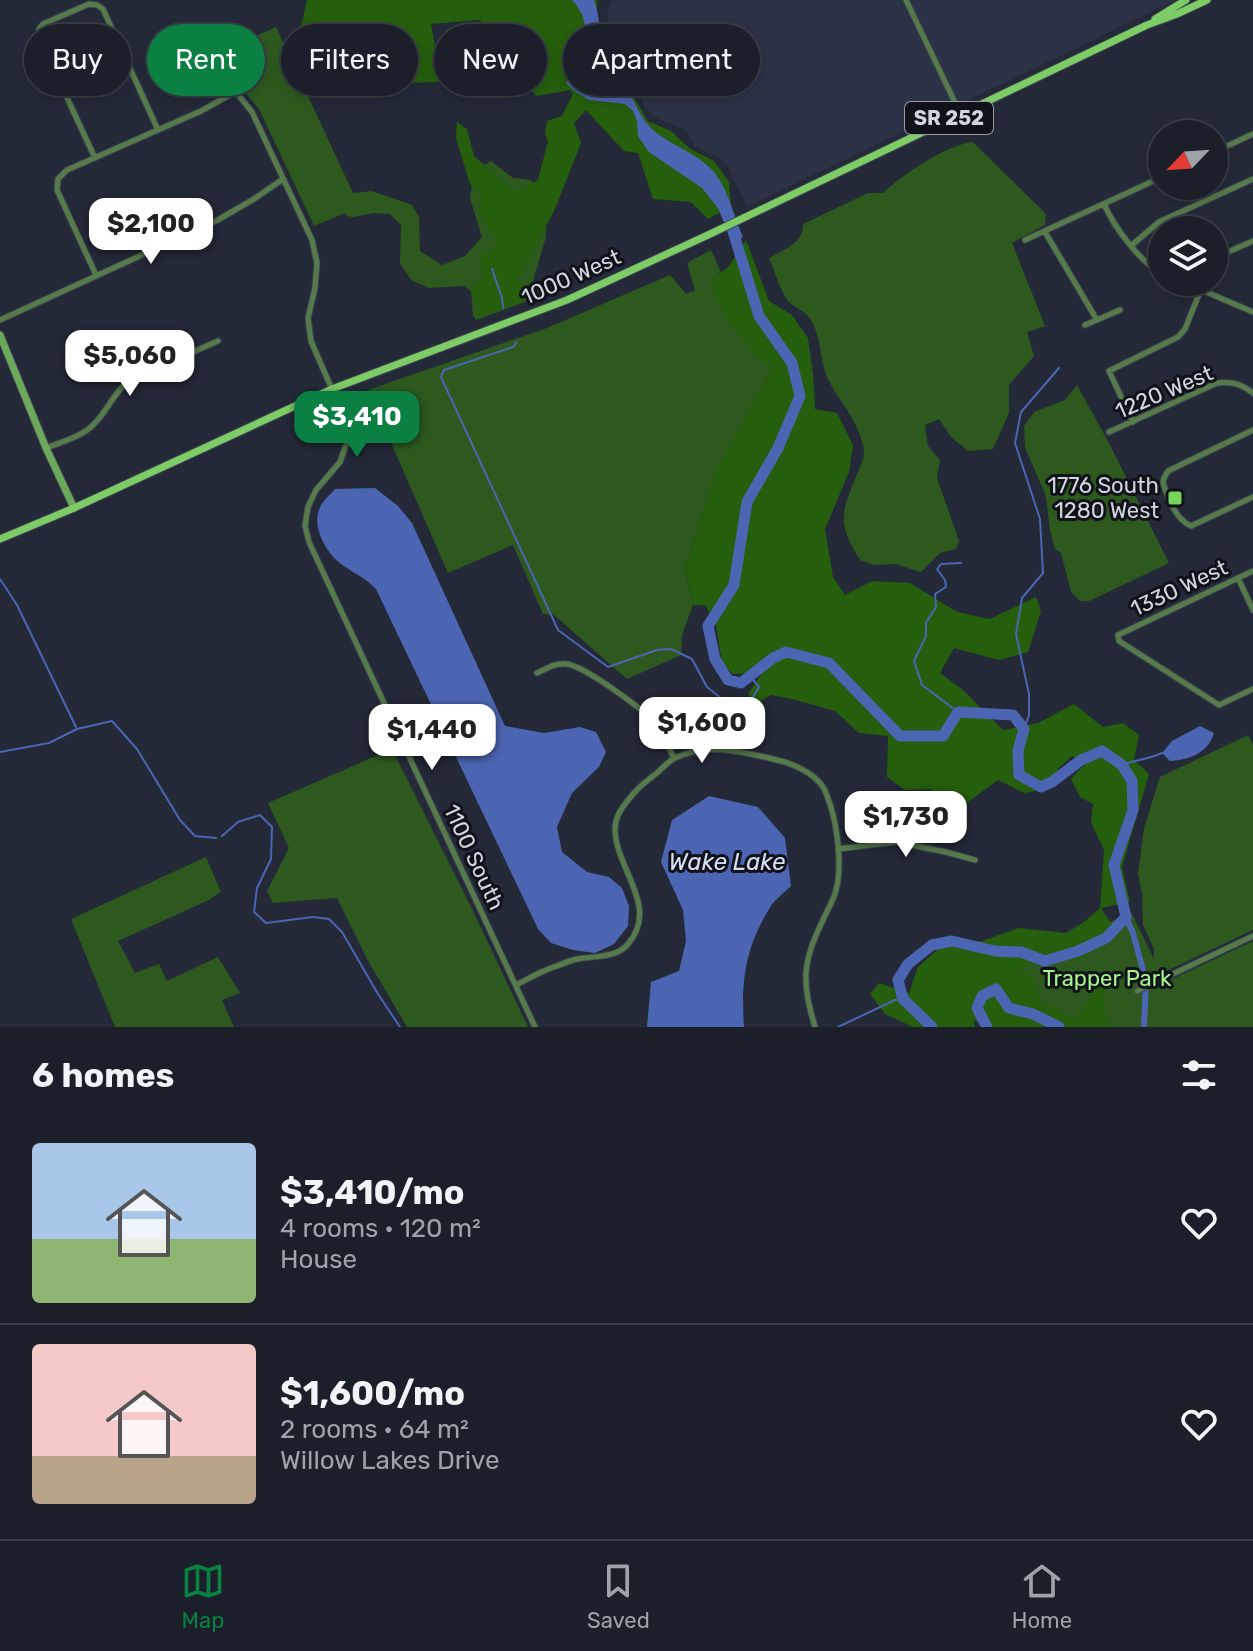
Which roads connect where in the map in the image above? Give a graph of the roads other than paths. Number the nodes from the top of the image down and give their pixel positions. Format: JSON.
{"nodes":[{"id":1,"x":906,"y":0,"type":"edge"},
{"id":2,"x":1186,"y":0,"type":"edge"},
{"id":3,"x":1199,"y":0,"type":"edge"},
{"id":4,"x":1207,"y":0,"type":"edge"},
{"id":5,"x":1168,"y":17,"type":"junction"},
{"id":6,"x":1147,"y":25,"type":"junction"},
{"id":7,"x":229,"y":96,"type":"edge"},
{"id":8,"x":239,"y":96,"type":"edge"},
{"id":9,"x":960,"y":113,"type":"junction"},
{"id":10,"x":158,"y":130,"type":"junction"},
{"id":11,"x":1253,"y":134,"type":"edge"},
{"id":12,"x":1228,"y":146,"type":"edge"},
{"id":13,"x":95,"y":158,"type":"junction"},
{"id":14,"x":283,"y":179,"type":"junction"},
{"id":15,"x":1253,"y":179,"type":"edge"},
{"id":16,"x":1148,"y":184,"type":"edge"},
{"id":17,"x":1104,"y":204,"type":"junction"},
{"id":18,"x":1045,"y":232,"type":"junction"},
{"id":19,"x":1025,"y":240,"type":"dead end"},
{"id":20,"x":1253,"y":241,"type":"edge"},
{"id":21,"x":1132,"y":245,"type":"junction"},
{"id":22,"x":1228,"y":252,"type":"edge"},
{"id":23,"x":1148,"y":265,"type":"edge"},
{"id":24,"x":96,"y":275,"type":"junction"},
{"id":25,"x":1199,"y":296,"type":"edge"},
{"id":26,"x":1215,"y":296,"type":"edge"},
{"id":27,"x":1120,"y":310,"type":"dead end"},
{"id":28,"x":1253,"y":312,"type":"edge"},
{"id":29,"x":0,"y":320,"type":"edge"},
{"id":30,"x":1097,"y":320,"type":"junction"},
{"id":31,"x":1085,"y":325,"type":"dead end"},
{"id":32,"x":0,"y":335,"type":"edge"},
{"id":33,"x":218,"y":341,"type":"dead end"},
{"id":34,"x":332,"y":389,"type":"junction"},
{"id":35,"x":1253,"y":393,"type":"edge"},
{"id":36,"x":1133,"y":422,"type":"junction"},
{"id":37,"x":1253,"y":430,"type":"edge"},
{"id":38,"x":1109,"y":432,"type":"dead end"},
{"id":39,"x":46,"y":448,"type":"junction"},
{"id":40,"x":1253,"y":497,"type":"edge"},
{"id":41,"x":74,"y":508,"type":"junction"},
{"id":42,"x":0,"y":539,"type":"edge"},
{"id":43,"x":1253,"y":571,"type":"edge"},
{"id":44,"x":1238,"y":578,"type":"junction"},
{"id":45,"x":1253,"y":610,"type":"edge"},
{"id":46,"x":537,"y":673,"type":"dead end"},
{"id":47,"x":1253,"y":689,"type":"edge"},
{"id":48,"x":674,"y":758,"type":"junction"},
{"id":49,"x":838,"y":849,"type":"junction"},
{"id":50,"x":975,"y":860,"type":"dead end"},
{"id":51,"x":1253,"y":936,"type":"edge"},
{"id":52,"x":516,"y":985,"type":"junction"},
{"id":53,"x":1137,"y":991,"type":"dead end"},
{"id":54,"x":535,"y":1027,"type":"edge"},
{"id":55,"x":815,"y":1027,"type":"edge"}],
"edges":[{"from":1,"to":9,"type":"street"},
{"from":2,"to":6,"type":"main road","name":"1000 West","number":"SR 252"},
{"from":3,"to":5,"type":"main road","number":"SR 252"},
{"from":4,"to":5,"type":"main road","name":"1000 West","number":"SR 252"},
{"from":5,"to":6,"type":"main road","name":"1000 West","number":"SR 252"},
{"from":6,"to":9,"type":"main road","name":"1000 West","number":"SR 252"},
{"from":7,"to":10,"type":"street"},
{"from":8,"to":14,"type":"street"},
{"from":9,"to":34,"type":"main road","name":"1000 West","number":"SR 252"},
{"from":10,"to":13,"type":"street"},
{"from":10,"to":13,"type":"street"},
{"from":11,"to":12,"type":"street"},
{"from":13,"to":24,"type":"street"},
{"from":14,"to":24,"type":"street"},
{"from":14,"to":34,"type":"street"},
{"from":15,"to":21,"type":"street"},
{"from":16,"to":17,"type":"street"},
{"from":17,"to":18,"type":"street"},
{"from":17,"to":21,"type":"street"},
{"from":18,"to":19,"type":"street"},
{"from":18,"to":30,"type":"street"},
{"from":20,"to":22,"type":"street"},
{"from":21,"to":23,"type":"street"},
{"from":24,"to":29,"type":"street"},
{"from":25,"to":36,"type":"street"},
{"from":26,"to":28,"type":"street"},
{"from":27,"to":30,"type":"street"},
{"from":30,"to":31,"type":"street"},
{"from":32,"to":39,"type":"street"},
{"from":33,"to":39,"type":"street"},
{"from":34,"to":41,"type":"main road","name":"1000 West","number":"SR 252"},
{"from":34,"to":52,"type":"street","name":"1100 South"},
{"from":35,"to":36,"type":"street","name":"1220 West"},
{"from":36,"to":38,"type":"street","name":"1220 West"},
{"from":37,"to":40,"type":"street"},
{"from":39,"to":41,"type":"street"},
{"from":41,"to":42,"type":"main road","name":"1000 West","number":"SR 252"},
{"from":43,"to":44,"type":"street","name":"1330 West"},
{"from":44,"to":45,"type":"street"},
{"from":44,"to":47,"type":"street","name":"1330 West"},
{"from":46,"to":48,"type":"street"},
{"from":48,"to":49,"type":"street"},
{"from":48,"to":52,"type":"street"},
{"from":49,"to":50,"type":"street"},
{"from":49,"to":55,"type":"street"},
{"from":51,"to":53,"type":"street"},
{"from":52,"to":54,"type":"street","name":"1100 South"}]}
